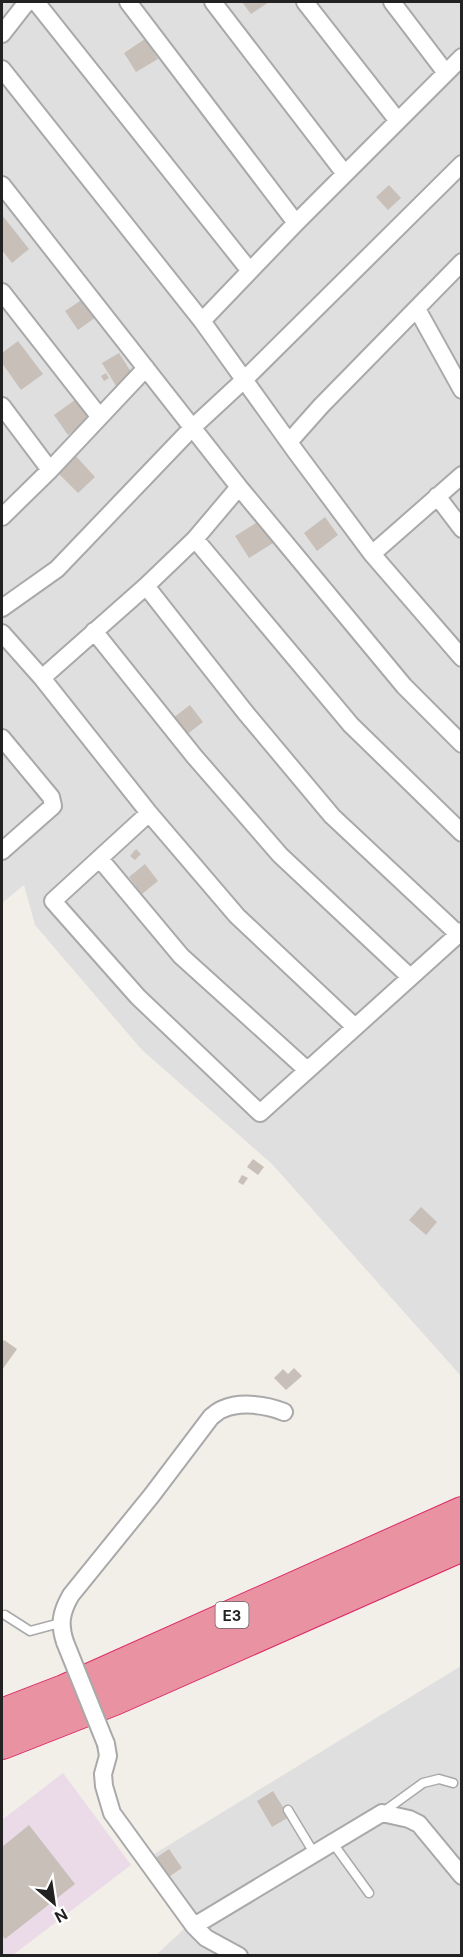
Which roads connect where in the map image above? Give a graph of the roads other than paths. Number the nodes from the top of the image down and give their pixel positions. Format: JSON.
{"nodes":[{"id":1,"x":27,"y":2,"type":"edge"},
{"id":2,"x":36,"y":2,"type":"edge"},
{"id":3,"x":128,"y":2,"type":"edge"},
{"id":4,"x":213,"y":2,"type":"edge"},
{"id":5,"x":305,"y":2,"type":"edge"},
{"id":6,"x":392,"y":2,"type":"edge"},
{"id":7,"x":2,"y":34,"type":"edge"},
{"id":8,"x":462,"y":57,"type":"edge"},
{"id":9,"x":2,"y":69,"type":"edge"},
{"id":10,"x":446,"y":73,"type":"junction"},
{"id":11,"x":398,"y":121,"type":"junction"},
{"id":12,"x":462,"y":164,"type":"edge"},
{"id":13,"x":345,"y":174,"type":"junction"},
{"id":14,"x":2,"y":185,"type":"edge"},
{"id":15,"x":296,"y":223,"type":"junction"},
{"id":16,"x":462,"y":262,"type":"edge"},
{"id":17,"x":250,"y":271,"type":"junction"},
{"id":18,"x":2,"y":292,"type":"edge"},
{"id":19,"x":417,"y":309,"type":"junction"},
{"id":20,"x":202,"y":321,"type":"junction"},
{"id":21,"x":146,"y":368,"type":"junction"},
{"id":22,"x":245,"y":379,"type":"junction"},
{"id":23,"x":462,"y":390,"type":"edge"},
{"id":24,"x":2,"y":406,"type":"edge"},
{"id":25,"x":99,"y":416,"type":"junction"},
{"id":26,"x":192,"y":428,"type":"junction"},
{"id":27,"x":289,"y":442,"type":"junction"},
{"id":28,"x":50,"y":470,"type":"junction"},
{"id":29,"x":462,"y":475,"type":"edge"},
{"id":30,"x":239,"y":487,"type":"junction"},
{"id":31,"x":437,"y":496,"type":"junction"},
{"id":32,"x":2,"y":515,"type":"edge"},
{"id":33,"x":462,"y":529,"type":"edge"},
{"id":34,"x":195,"y":539,"type":"junction"},
{"id":35,"x":372,"y":554,"type":"junction"},
{"id":36,"x":146,"y":586,"type":"junction"},
{"id":37,"x":2,"y":608,"type":"edge"},
{"id":38,"x":94,"y":631,"type":"junction"},
{"id":39,"x":2,"y":633,"type":"edge"},
{"id":40,"x":462,"y":658,"type":"edge"},
{"id":41,"x":42,"y":678,"type":"junction"},
{"id":42,"x":2,"y":738,"type":"edge"},
{"id":43,"x":462,"y":744,"type":"edge"},
{"id":44,"x":149,"y":813,"type":"junction"},
{"id":45,"x":462,"y":832,"type":"edge"},
{"id":46,"x":2,"y":848,"type":"edge"},
{"id":47,"x":100,"y":859,"type":"junction"},
{"id":48,"x":460,"y":933,"type":"edge"},
{"id":49,"x":410,"y":977,"type":"junction"},
{"id":50,"x":355,"y":1028,"type":"junction"},
{"id":51,"x":307,"y":1070,"type":"junction"},
{"id":52,"x":284,"y":1412,"type":"dead end"},
{"id":53,"x":462,"y":1513,"type":"edge"},
{"id":54,"x":462,"y":1545,"type":"edge"},
{"id":55,"x":5,"y":1615,"type":"dead end"},
{"id":56,"x":60,"y":1623,"type":"junction"},
{"id":57,"x":2,"y":1715,"type":"edge"},
{"id":58,"x":2,"y":1743,"type":"edge"},
{"id":59,"x":453,"y":1783,"type":"dead end"},
{"id":60,"x":288,"y":1810,"type":"dead end"},
{"id":61,"x":382,"y":1813,"type":"junction"},
{"id":62,"x":332,"y":1842,"type":"junction"},
{"id":63,"x":314,"y":1853,"type":"junction"},
{"id":64,"x":462,"y":1876,"type":"edge"},
{"id":65,"x":369,"y":1893,"type":"dead end"},
{"id":66,"x":194,"y":1926,"type":"junction"},
{"id":67,"x":238,"y":1956,"type":"edge"}],
"edges":[{"from":1,"to":7,"type":"street"},
{"from":2,"to":17,"type":"street"},
{"from":3,"to":15,"type":"street"},
{"from":4,"to":13,"type":"street"},
{"from":5,"to":11,"type":"street"},
{"from":6,"to":10,"type":"street"},
{"from":8,"to":10,"type":"street"},
{"from":9,"to":20,"type":"street"},
{"from":10,"to":11,"type":"street"},
{"from":11,"to":13,"type":"street"},
{"from":12,"to":22,"type":"street"},
{"from":13,"to":15,"type":"street"},
{"from":14,"to":21,"type":"street"},
{"from":15,"to":17,"type":"street"},
{"from":16,"to":19,"type":"street"},
{"from":17,"to":20,"type":"street"},
{"from":18,"to":25,"type":"street"},
{"from":19,"to":23,"type":"street"},
{"from":19,"to":27,"type":"street"},
{"from":20,"to":22,"type":"street"},
{"from":21,"to":25,"type":"street"},
{"from":21,"to":26,"type":"street"},
{"from":22,"to":26,"type":"street"},
{"from":22,"to":27,"type":"street"},
{"from":24,"to":28,"type":"street"},
{"from":25,"to":28,"type":"street"},
{"from":26,"to":30,"type":"street"},
{"from":26,"to":37,"type":"street"},
{"from":27,"to":35,"type":"street"},
{"from":28,"to":32,"type":"street"},
{"from":29,"to":31,"type":"street"},
{"from":30,"to":34,"type":"street"},
{"from":30,"to":43,"type":"street"},
{"from":31,"to":33,"type":"street"},
{"from":31,"to":35,"type":"street"},
{"from":34,"to":36,"type":"street"},
{"from":34,"to":45,"type":"street"},
{"from":35,"to":40,"type":"street"},
{"from":36,"to":38,"type":"street"},
{"from":36,"to":48,"type":"street"},
{"from":38,"to":41,"type":"street"},
{"from":38,"to":49,"type":"street"},
{"from":39,"to":41,"type":"street"},
{"from":41,"to":44,"type":"street"},
{"from":42,"to":46,"type":"street"},
{"from":44,"to":47,"type":"street"},
{"from":44,"to":50,"type":"street"},
{"from":47,"to":51,"type":"street"},
{"from":47,"to":51,"type":"street"},
{"from":48,"to":49,"type":"street"},
{"from":49,"to":50,"type":"street"},
{"from":50,"to":51,"type":"street"},
{"from":52,"to":56,"type":"street"},
{"from":53,"to":57,"type":"highway","number":"E3"},
{"from":54,"to":58,"type":"highway","number":"E3"},
{"from":55,"to":56,"type":"lane"},
{"from":56,"to":66,"type":"street","bridge":true},
{"from":59,"to":61,"type":"lane"},
{"from":60,"to":63,"type":"lane"},
{"from":61,"to":62,"type":"street"},
{"from":61,"to":64,"type":"street"},
{"from":62,"to":63,"type":"street"},
{"from":62,"to":65,"type":"lane"},
{"from":63,"to":66,"type":"street"},
{"from":66,"to":67,"type":"street"}]}
